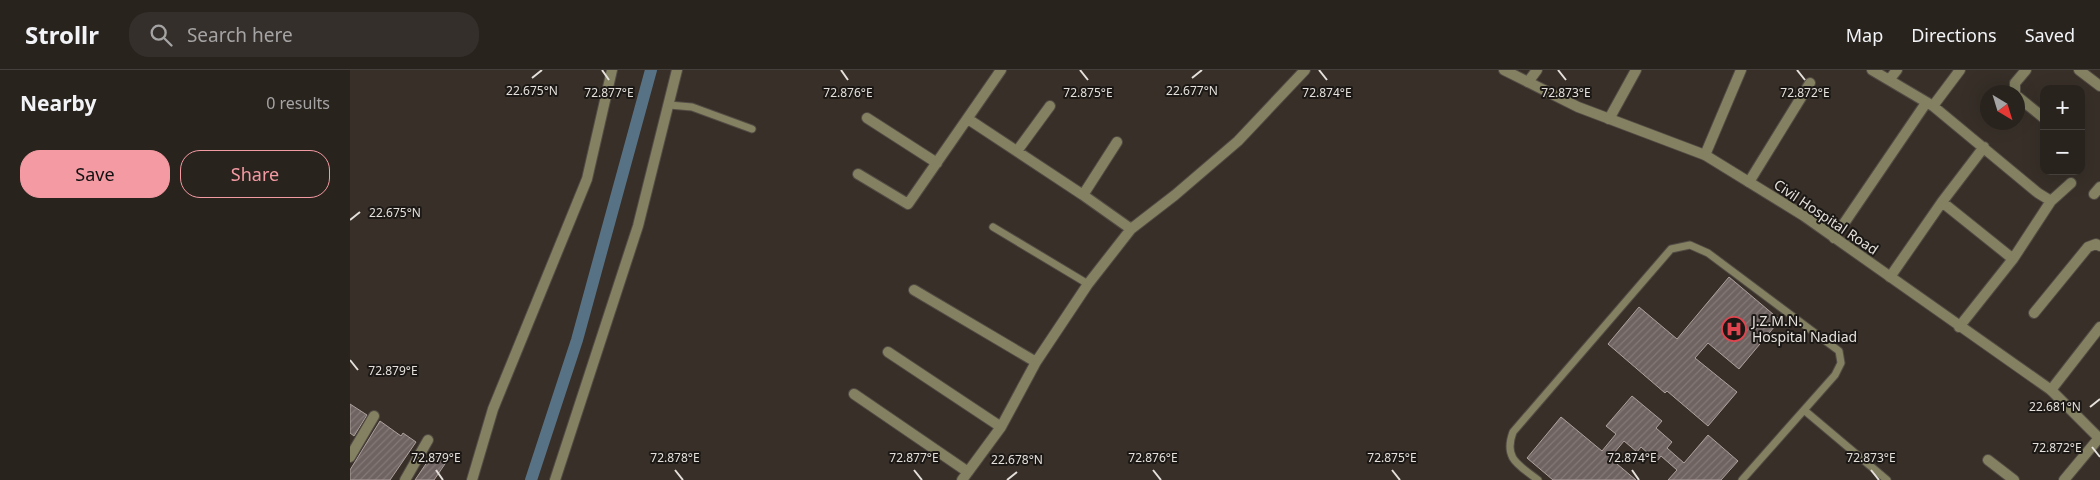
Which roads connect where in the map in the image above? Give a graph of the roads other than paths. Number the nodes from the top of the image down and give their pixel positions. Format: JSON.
{"nodes":[{"id":1,"x":612,"y":70,"type":"edge"},
{"id":2,"x":677,"y":70,"type":"edge"},
{"id":3,"x":1001,"y":70,"type":"edge"},
{"id":4,"x":1305,"y":70,"type":"edge"},
{"id":5,"x":1504,"y":70,"type":"edge"},
{"id":6,"x":1537,"y":70,"type":"edge"},
{"id":7,"x":1636,"y":70,"type":"edge"},
{"id":8,"x":1741,"y":70,"type":"edge"},
{"id":9,"x":1872,"y":70,"type":"edge"},
{"id":10,"x":1897,"y":70,"type":"edge"},
{"id":11,"x":1960,"y":70,"type":"edge"},
{"id":12,"x":2026,"y":70,"type":"edge"},
{"id":13,"x":2079,"y":70,"type":"edge"},
{"id":14,"x":1889,"y":80,"type":"junction"},
{"id":15,"x":1528,"y":82,"type":"junction"},
{"id":16,"x":1810,"y":83,"type":"dead end"},
{"id":17,"x":2015,"y":85,"type":"edge"},
{"id":18,"x":2100,"y":86,"type":"edge"},
{"id":19,"x":2025,"y":103,"type":"edge"},
{"id":20,"x":1930,"y":104,"type":"junction"},
{"id":21,"x":669,"y":105,"type":"junction"},
{"id":22,"x":1050,"y":106,"type":"dead end"},
{"id":23,"x":2040,"y":115,"type":"edge"},
{"id":24,"x":867,"y":118,"type":"dead end"},
{"id":25,"x":968,"y":119,"type":"junction"},
{"id":26,"x":1608,"y":119,"type":"junction"},
{"id":27,"x":752,"y":128,"type":"dead end"},
{"id":28,"x":1117,"y":142,"type":"dead end"},
{"id":29,"x":1984,"y":147,"type":"junction"},
{"id":30,"x":1017,"y":151,"type":"junction"},
{"id":31,"x":1705,"y":156,"type":"junction"},
{"id":32,"x":937,"y":163,"type":"junction"},
{"id":33,"x":858,"y":174,"type":"dead end"},
{"id":34,"x":1749,"y":182,"type":"junction"},
{"id":35,"x":2071,"y":183,"type":"dead end"},
{"id":36,"x":1083,"y":196,"type":"junction"},
{"id":37,"x":1942,"y":202,"type":"junction"},
{"id":38,"x":2051,"y":202,"type":"junction"},
{"id":39,"x":993,"y":227,"type":"dead end"},
{"id":40,"x":1131,"y":229,"type":"junction"},
{"id":41,"x":1834,"y":238,"type":"junction"},
{"id":42,"x":2100,"y":246,"type":"edge"},
{"id":43,"x":2013,"y":259,"type":"junction"},
{"id":44,"x":1890,"y":277,"type":"junction"},
{"id":45,"x":1088,"y":284,"type":"junction"},
{"id":46,"x":914,"y":290,"type":"dead end"},
{"id":47,"x":2034,"y":313,"type":"dead end"},
{"id":48,"x":1959,"y":327,"type":"junction"},
{"id":49,"x":2100,"y":327,"type":"edge"},
{"id":50,"x":888,"y":352,"type":"dead end"},
{"id":51,"x":1036,"y":362,"type":"junction"},
{"id":52,"x":2051,"y":390,"type":"junction"},
{"id":53,"x":854,"y":394,"type":"dead end"},
{"id":54,"x":1804,"y":410,"type":"junction"},
{"id":55,"x":374,"y":416,"type":"dead end"},
{"id":56,"x":1001,"y":427,"type":"junction"},
{"id":57,"x":2100,"y":438,"type":"edge"},
{"id":58,"x":428,"y":440,"type":"dead end"},
{"id":59,"x":350,"y":457,"type":"edge"},
{"id":60,"x":1988,"y":460,"type":"dead end"},
{"id":61,"x":965,"y":476,"type":"edge"},
{"id":62,"x":406,"y":480,"type":"edge"},
{"id":63,"x":472,"y":480,"type":"edge"},
{"id":64,"x":555,"y":480,"type":"edge"},
{"id":65,"x":1538,"y":480,"type":"edge"},
{"id":66,"x":1742,"y":480,"type":"edge"},
{"id":67,"x":1887,"y":480,"type":"edge"},
{"id":68,"x":2014,"y":480,"type":"edge"},
{"id":69,"x":2064,"y":480,"type":"edge"}],
"edges":[{"from":1,"to":63,"type":"street"},
{"from":2,"to":21,"type":"street"},
{"from":3,"to":25,"type":"street"},
{"from":4,"to":40,"type":"street"},
{"from":5,"to":15,"type":"street","name":"Civil Hospital Road"},
{"from":6,"to":15,"type":"street"},
{"from":7,"to":26,"type":"street"},
{"from":8,"to":31,"type":"street"},
{"from":9,"to":14,"type":"street"},
{"from":10,"to":14,"type":"street"},
{"from":11,"to":20,"type":"street"},
{"from":12,"to":17,"type":"street"},
{"from":13,"to":18,"type":"street"},
{"from":14,"to":20,"type":"street"},
{"from":15,"to":26,"type":"street","name":"Civil Hospital Road"},
{"from":16,"to":34,"type":"street"},
{"from":19,"to":23,"type":"street"},
{"from":20,"to":29,"type":"street"},
{"from":20,"to":41,"type":"street"},
{"from":21,"to":27,"type":"lane"},
{"from":21,"to":64,"type":"street"},
{"from":22,"to":30,"type":"street"},
{"from":24,"to":32,"type":"street"},
{"from":25,"to":30,"type":"street"},
{"from":25,"to":32,"type":"street"},
{"from":26,"to":31,"type":"street","name":"Civil Hospital Road"},
{"from":28,"to":36,"type":"street"},
{"from":29,"to":37,"type":"street"},
{"from":29,"to":38,"type":"street"},
{"from":30,"to":36,"type":"street"},
{"from":31,"to":34,"type":"street","name":"Civil Hospital Road"},
{"from":32,"to":33,"type":"street"},
{"from":34,"to":41,"type":"street","name":"Civil Hospital Road"},
{"from":35,"to":38,"type":"street"},
{"from":36,"to":40,"type":"street"},
{"from":37,"to":43,"type":"street"},
{"from":37,"to":44,"type":"street"},
{"from":38,"to":43,"type":"street"},
{"from":39,"to":45,"type":"lane"},
{"from":40,"to":45,"type":"street"},
{"from":41,"to":44,"type":"street","name":"Civil Hospital Road"},
{"from":42,"to":47,"type":"street"},
{"from":43,"to":48,"type":"street"},
{"from":44,"to":48,"type":"street","name":"Civil Hospital Road"},
{"from":45,"to":51,"type":"street"},
{"from":46,"to":51,"type":"street"},
{"from":48,"to":52,"type":"street","name":"Civil Hospital Road"},
{"from":49,"to":52,"type":"street"},
{"from":50,"to":56,"type":"street"},
{"from":51,"to":56,"type":"street"},
{"from":52,"to":57,"type":"street","name":"Civil Hospital Road"},
{"from":53,"to":61,"type":"street"},
{"from":54,"to":65,"type":"lane"},
{"from":54,"to":66,"type":"lane"},
{"from":54,"to":67,"type":"lane"},
{"from":55,"to":59,"type":"street"},
{"from":56,"to":61,"type":"street"},
{"from":57,"to":69,"type":"street"},
{"from":58,"to":62,"type":"street"},
{"from":60,"to":68,"type":"street"}]}
